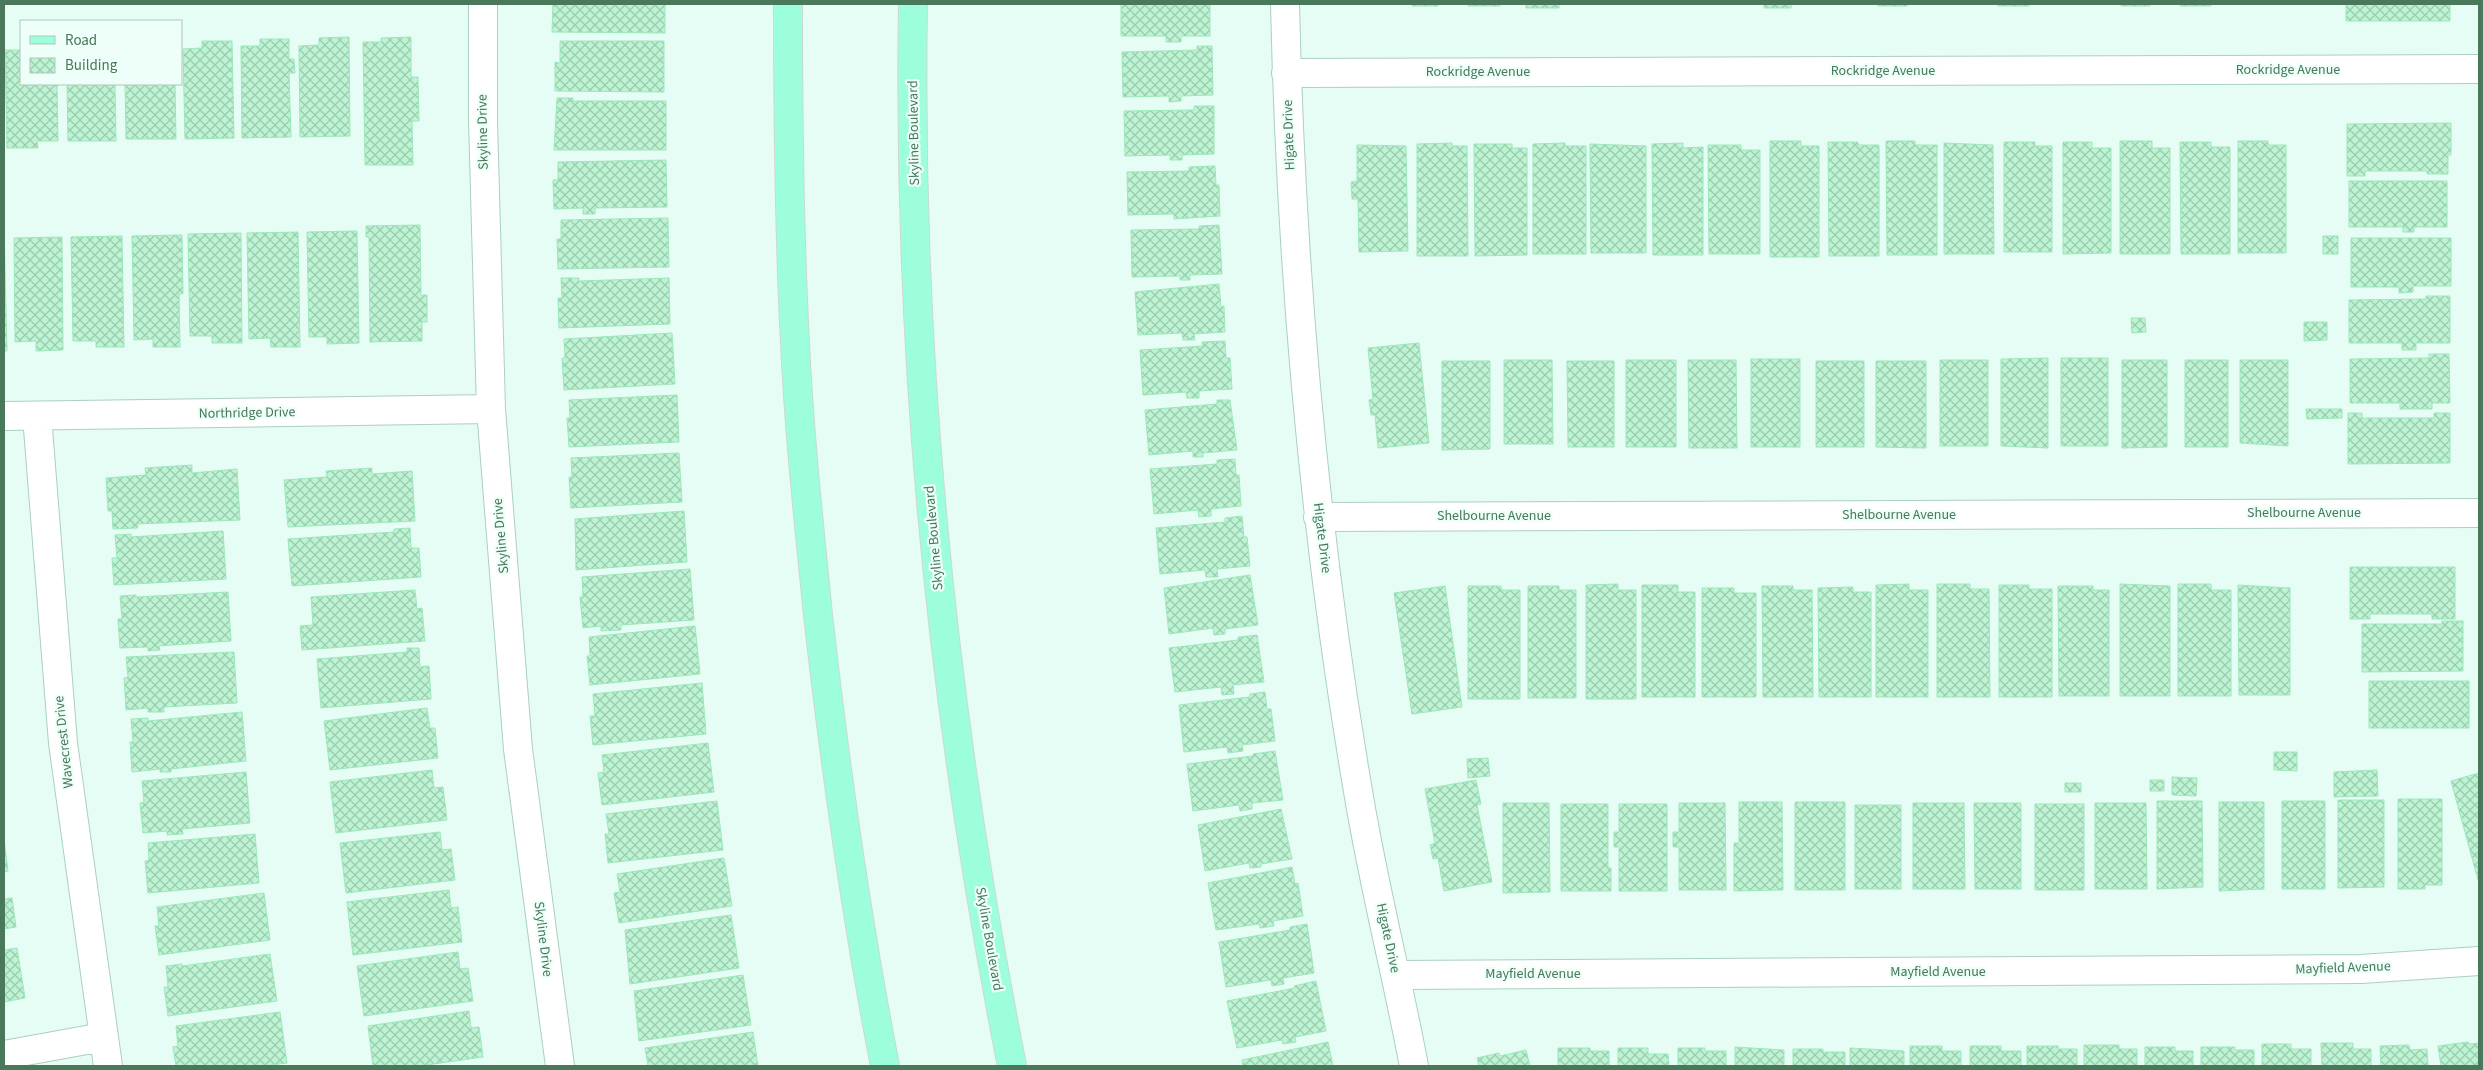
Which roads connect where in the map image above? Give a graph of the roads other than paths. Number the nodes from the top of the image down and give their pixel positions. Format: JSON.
{"nodes":[{"id":1,"x":483,"y":4,"type":"edge"},
{"id":2,"x":788,"y":4,"type":"edge"},
{"id":3,"x":913,"y":4,"type":"edge"},
{"id":4,"x":1285,"y":4,"type":"edge"},
{"id":5,"x":2479,"y":69,"type":"edge"},
{"id":6,"x":1286,"y":73,"type":"junction"},
{"id":7,"x":491,"y":409,"type":"junction"},
{"id":8,"x":4,"y":416,"type":"edge"},
{"id":9,"x":37,"y":416,"type":"junction"},
{"id":10,"x":2479,"y":513,"type":"edge"},
{"id":11,"x":1318,"y":517,"type":"junction"},
{"id":12,"x":2479,"y":961,"type":"edge"},
{"id":13,"x":1396,"y":975,"type":"junction"},
{"id":14,"x":103,"y":1037,"type":"junction"},
{"id":15,"x":4,"y":1055,"type":"edge"},
{"id":16,"x":108,"y":1066,"type":"edge"},
{"id":17,"x":560,"y":1066,"type":"edge"},
{"id":18,"x":885,"y":1066,"type":"edge"},
{"id":19,"x":1012,"y":1066,"type":"edge"},
{"id":20,"x":1414,"y":1066,"type":"edge"}],
"edges":[{"from":1,"to":7,"type":"street","name":"Skyline Drive"},
{"from":2,"to":18,"type":"main road"},
{"from":3,"to":19,"type":"main road","name":"Skyline Boulevard"},
{"from":4,"to":6,"type":"street","name":"Higate Drive"},
{"from":5,"to":6,"type":"street","name":"Rockridge Avenue"},
{"from":6,"to":11,"type":"street","name":"Higate Drive"},
{"from":7,"to":9,"type":"street","name":"Northridge Drive"},
{"from":7,"to":17,"type":"street","name":"Skyline Drive"},
{"from":8,"to":9,"type":"street","name":"Northridge Drive"},
{"from":9,"to":14,"type":"street","name":"Wavecrest Drive"},
{"from":10,"to":11,"type":"street","name":"Shelbourne Avenue"},
{"from":11,"to":13,"type":"street","name":"Higate Drive"},
{"from":12,"to":13,"type":"street","name":"Mayfield Avenue"},
{"from":13,"to":20,"type":"street","name":"Higate Drive"},
{"from":14,"to":15,"type":"street"},
{"from":14,"to":16,"type":"street","name":"Wavecrest Drive"}]}
